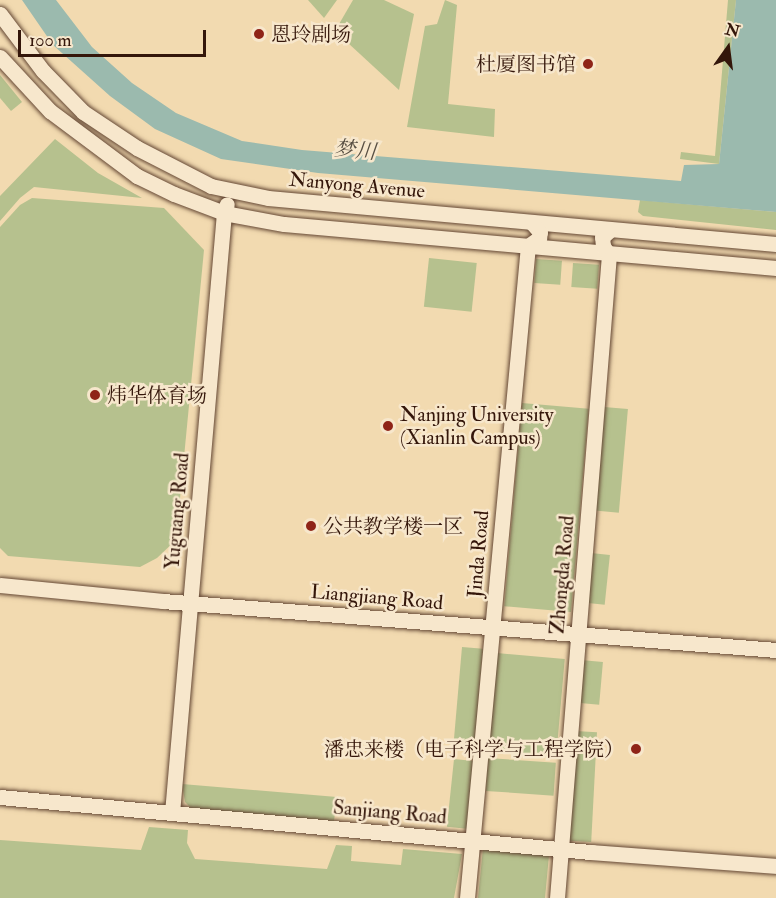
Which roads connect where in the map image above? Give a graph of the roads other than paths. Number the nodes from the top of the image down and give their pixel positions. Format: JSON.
{"nodes":[{"id":1,"x":0,"y":14,"type":"edge"},
{"id":2,"x":0,"y":57,"type":"edge"},
{"id":3,"x":65,"y":94,"type":"junction"},
{"id":4,"x":50,"y":111,"type":"junction"},
{"id":5,"x":232,"y":192,"type":"junction"},
{"id":6,"x":224,"y":213,"type":"junction"},
{"id":7,"x":532,"y":223,"type":"junction"},
{"id":8,"x":610,"y":230,"type":"junction"},
{"id":9,"x":776,"y":244,"type":"edge"},
{"id":10,"x":528,"y":246,"type":"junction"},
{"id":11,"x":609,"y":255,"type":"junction"},
{"id":12,"x":776,"y":268,"type":"edge"},
{"id":13,"x":0,"y":585,"type":"edge"},
{"id":14,"x":190,"y":603,"type":"junction"},
{"id":15,"x":492,"y":628,"type":"junction"},
{"id":16,"x":578,"y":635,"type":"junction"},
{"id":17,"x":776,"y":650,"type":"edge"},
{"id":18,"x":0,"y":797,"type":"edge"},
{"id":19,"x":172,"y":813,"type":"junction"},
{"id":20,"x":472,"y":841,"type":"junction"},
{"id":21,"x":561,"y":849,"type":"junction"},
{"id":22,"x":776,"y":866,"type":"edge"},
{"id":23,"x":467,"y":898,"type":"edge"},
{"id":24,"x":557,"y":898,"type":"edge"}],
"edges":[{"from":1,"to":3,"type":"street","name":"Nanyong Avenue"},
{"from":2,"to":4,"type":"street"},
{"from":3,"to":4,"type":"street"},
{"from":3,"to":5,"type":"street","name":"Nanyong Avenue"},
{"from":4,"to":6,"type":"street"},
{"from":5,"to":6,"type":"street","name":"Yuguang Road"},
{"from":5,"to":7,"type":"street","name":"Nanyong Avenue"},
{"from":6,"to":10,"type":"street"},
{"from":6,"to":14,"type":"street","name":"Yuguang Road"},
{"from":7,"to":8,"type":"street","name":"Nanyong Avenue"},
{"from":7,"to":10,"type":"street","name":"Jinda Road"},
{"from":8,"to":9,"type":"street","name":"Nanyong Avenue"},
{"from":8,"to":11,"type":"street","name":"Zhongda Road"},
{"from":10,"to":11,"type":"street"},
{"from":10,"to":15,"type":"street","name":"Jinda Road"},
{"from":11,"to":12,"type":"street"},
{"from":11,"to":16,"type":"street","name":"Zhongda Road"},
{"from":13,"to":14,"type":"street","name":"Liangjiang Road"},
{"from":14,"to":15,"type":"street","name":"Liangjiang Road"},
{"from":14,"to":19,"type":"street","name":"Yuguang Road"},
{"from":15,"to":16,"type":"street","name":"Liangjiang Road"},
{"from":15,"to":20,"type":"street","name":"Jinda Road"},
{"from":16,"to":17,"type":"street","name":"Liangjiang Road"},
{"from":16,"to":21,"type":"street","name":"Zhongda Road"},
{"from":18,"to":19,"type":"street","name":"Sanjiang Road"},
{"from":19,"to":20,"type":"street","name":"Sanjiang Road"},
{"from":20,"to":21,"type":"street","name":"Sanjiang Road"},
{"from":20,"to":23,"type":"street","name":"Jinda Road"},
{"from":21,"to":22,"type":"street","name":"Sanjiang Road"},
{"from":21,"to":24,"type":"street","name":"Zhongda Road"}]}
